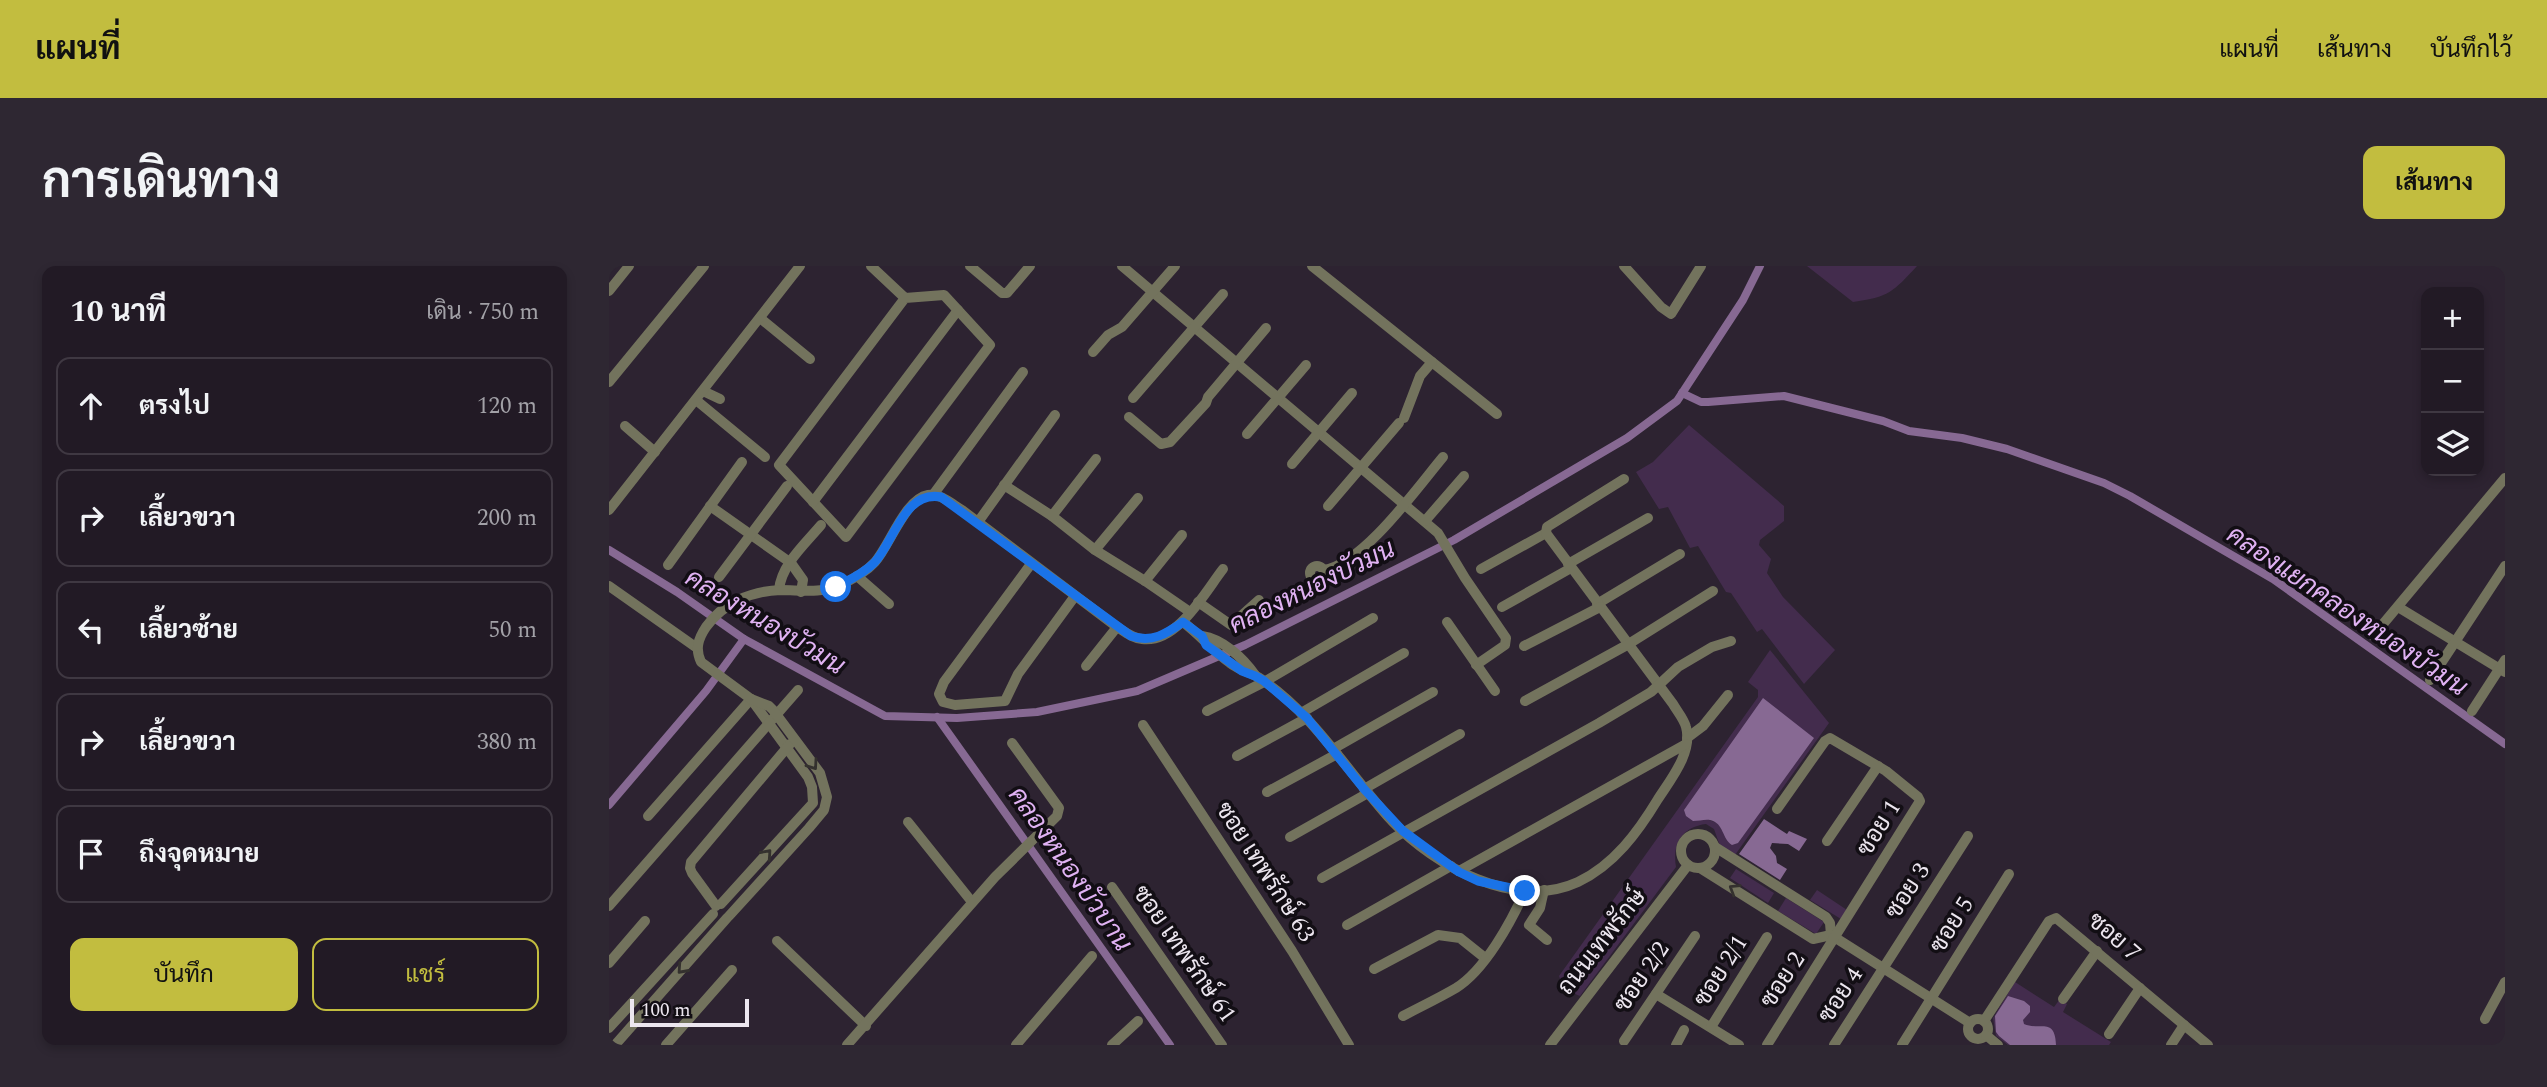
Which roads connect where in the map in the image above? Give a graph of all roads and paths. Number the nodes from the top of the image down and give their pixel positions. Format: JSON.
{"nodes":[{"id":1,"x":629,"y":266,"type":"edge"},
{"id":2,"x":800,"y":266,"type":"edge"},
{"id":3,"x":871,"y":266,"type":"edge"},
{"id":4,"x":970,"y":266,"type":"edge"},
{"id":5,"x":1030,"y":266,"type":"edge"},
{"id":6,"x":1122,"y":266,"type":"edge"},
{"id":7,"x":1175,"y":266,"type":"edge"},
{"id":8,"x":1312,"y":266,"type":"edge"},
{"id":9,"x":1624,"y":266,"type":"edge"},
{"id":10,"x":1701,"y":266,"type":"edge"},
{"id":11,"x":697,"y":269,"type":"edge"},
{"id":12,"x":609,"y":290,"type":"edge"},
{"id":13,"x":1153,"y":292,"type":"junction"},
{"id":14,"x":1223,"y":293,"type":"dead end"},
{"id":15,"x":905,"y":298,"type":"junction"},
{"id":16,"x":958,"y":310,"type":"junction"},
{"id":17,"x":759,"y":318,"type":"junction"},
{"id":18,"x":1194,"y":327,"type":"junction"},
{"id":19,"x":1266,"y":328,"type":"dead end"},
{"id":20,"x":1093,"y":352,"type":"dead end"},
{"id":21,"x":810,"y":359,"type":"dead end"},
{"id":22,"x":1432,"y":362,"type":"junction"},
{"id":23,"x":1236,"y":363,"type":"junction"},
{"id":24,"x":1306,"y":365,"type":"dead end"},
{"id":25,"x":1023,"y":372,"type":"dead end"},
{"id":26,"x":609,"y":382,"type":"edge"},
{"id":27,"x":1352,"y":393,"type":"dead end"},
{"id":28,"x":699,"y":395,"type":"junction"},
{"id":29,"x":1133,"y":398,"type":"dead end"},
{"id":30,"x":1278,"y":398,"type":"junction"},
{"id":31,"x":720,"y":399,"type":"dead end"},
{"id":32,"x":1497,"y":414,"type":"dead end"},
{"id":33,"x":1055,"y":415,"type":"dead end"},
{"id":34,"x":1129,"y":417,"type":"dead end"},
{"id":35,"x":625,"y":426,"type":"dead end"},
{"id":36,"x":1318,"y":432,"type":"junction"},
{"id":37,"x":1247,"y":434,"type":"dead end"},
{"id":38,"x":655,"y":452,"type":"junction"},
{"id":39,"x":765,"y":457,"type":"dead end"},
{"id":40,"x":1443,"y":457,"type":"dead end"},
{"id":41,"x":1097,"y":459,"type":"dead end"},
{"id":42,"x":741,"y":462,"type":"dead end"},
{"id":43,"x":1292,"y":464,"type":"dead end"},
{"id":44,"x":1361,"y":468,"type":"junction"},
{"id":45,"x":1464,"y":476,"type":"dead end"},
{"id":46,"x":1624,"y":479,"type":"dead end"},
{"id":47,"x":2503,"y":483,"type":"edge"},
{"id":48,"x":1004,"y":485,"type":"junction"},
{"id":49,"x":787,"y":486,"type":"dead end"},
{"id":50,"x":933,"y":495,"type":"junction"},
{"id":51,"x":1138,"y":498,"type":"dead end"},
{"id":52,"x":813,"y":502,"type":"junction"},
{"id":53,"x":1403,"y":503,"type":"junction"},
{"id":54,"x":710,"y":506,"type":"junction"},
{"id":55,"x":1328,"y":506,"type":"dead end"},
{"id":56,"x":609,"y":510,"type":"edge"},
{"id":57,"x":1052,"y":516,"type":"junction"},
{"id":58,"x":1648,"y":518,"type":"dead end"},
{"id":59,"x":1425,"y":521,"type":"junction"},
{"id":60,"x":978,"y":522,"type":"junction"},
{"id":61,"x":821,"y":525,"type":"dead end"},
{"id":62,"x":1546,"y":533,"type":"junction"},
{"id":63,"x":751,"y":534,"type":"junction"},
{"id":64,"x":1182,"y":535,"type":"dead end"},
{"id":65,"x":1095,"y":550,"type":"junction"},
{"id":66,"x":1680,"y":554,"type":"dead end"},
{"id":67,"x":791,"y":563,"type":"junction"},
{"id":68,"x":1031,"y":564,"type":"junction"},
{"id":69,"x":669,"y":565,"type":"dead end"},
{"id":70,"x":1570,"y":566,"type":"junction"},
{"id":71,"x":2505,"y":566,"type":"edge"},
{"id":72,"x":1223,"y":569,"type":"dead end"},
{"id":73,"x":1481,"y":569,"type":"dead end"},
{"id":74,"x":1324,"y":570,"type":"dead end"},
{"id":75,"x":857,"y":576,"type":"junction"},
{"id":76,"x":719,"y":577,"type":"dead end"},
{"id":77,"x":1145,"y":580,"type":"junction"},
{"id":78,"x":609,"y":586,"type":"edge"},
{"id":79,"x":779,"y":590,"type":"junction"},
{"id":80,"x":1713,"y":591,"type":"dead end"},
{"id":81,"x":801,"y":592,"type":"junction"},
{"id":82,"x":1075,"y":596,"type":"junction"},
{"id":83,"x":1259,"y":600,"type":"dead end"},
{"id":84,"x":1198,"y":602,"type":"junction"},
{"id":85,"x":889,"y":604,"type":"dead end"},
{"id":86,"x":1598,"y":606,"type":"junction"},
{"id":87,"x":1502,"y":607,"type":"dead end"},
{"id":88,"x":2398,"y":607,"type":"junction"},
{"id":89,"x":1190,"y":612,"type":"junction"},
{"id":90,"x":1373,"y":618,"type":"dead end"},
{"id":91,"x":1183,"y":622,"type":"junction"},
{"id":92,"x":1447,"y":622,"type":"dead end"},
{"id":93,"x":1117,"y":627,"type":"junction"},
{"id":94,"x":2373,"y":636,"type":"dead end"},
{"id":95,"x":1731,"y":641,"type":"dead end"},
{"id":96,"x":2455,"y":642,"type":"junction"},
{"id":97,"x":1627,"y":645,"type":"junction"},
{"id":98,"x":1524,"y":646,"type":"dead end"},
{"id":99,"x":697,"y":648,"type":"junction"},
{"id":100,"x":1404,"y":653,"type":"dead end"},
{"id":101,"x":1476,"y":665,"type":"junction"},
{"id":102,"x":1086,"y":666,"type":"dead end"},
{"id":103,"x":2503,"y":667,"type":"edge"},
{"id":104,"x":1260,"y":678,"type":"junction"},
{"id":105,"x":2430,"y":680,"type":"dead end"},
{"id":106,"x":1658,"y":685,"type":"junction"},
{"id":107,"x":799,"y":690,"type":"dead end"},
{"id":108,"x":1495,"y":691,"type":"dead end"},
{"id":109,"x":1433,"y":692,"type":"dead end"},
{"id":110,"x":1728,"y":695,"type":"dead end"},
{"id":111,"x":751,"y":699,"type":"junction"},
{"id":112,"x":1525,"y":701,"type":"dead end"},
{"id":113,"x":1206,"y":711,"type":"dead end"},
{"id":114,"x":2472,"y":711,"type":"dead end"},
{"id":115,"x":1304,"y":716,"type":"junction"},
{"id":116,"x":774,"y":719,"type":"junction"},
{"id":117,"x":1143,"y":725,"type":"dead end"},
{"id":118,"x":1460,"y":734,"type":"dead end"},
{"id":119,"x":1687,"y":741,"type":"junction"},
{"id":120,"x":791,"y":743,"type":"junction"},
{"id":121,"x":1012,"y":743,"type":"dead end"},
{"id":122,"x":1335,"y":752,"type":"junction"},
{"id":123,"x":1237,"y":756,"type":"dead end"},
{"id":124,"x":1878,"y":766,"type":"junction"},
{"id":125,"x":1366,"y":791,"type":"junction"},
{"id":126,"x":1267,"y":792,"type":"dead end"},
{"id":127,"x":1777,"y":809,"type":"dead end"},
{"id":128,"x":648,"y":816,"type":"dead end"},
{"id":129,"x":799,"y":820,"type":"junction"},
{"id":130,"x":908,"y":822,"type":"dead end"},
{"id":131,"x":809,"y":828,"type":"junction"},
{"id":132,"x":1403,"y":831,"type":"junction"},
{"id":133,"x":1968,"y":836,"type":"dead end"},
{"id":134,"x":1290,"y":837,"type":"dead end"},
{"id":135,"x":1827,"y":841,"type":"dead end"},
{"id":136,"x":1715,"y":847,"type":"junction"},
{"id":137,"x":1688,"y":865,"type":"junction"},
{"id":138,"x":1700,"y":868,"type":"junction"},
{"id":139,"x":1455,"y":869,"type":"junction"},
{"id":140,"x":2009,"y":874,"type":"dead end"},
{"id":141,"x":1322,"y":878,"type":"dead end"},
{"id":142,"x":1112,"y":887,"type":"dead end"},
{"id":143,"x":1544,"y":890,"type":"junction"},
{"id":144,"x":1525,"y":891,"type":"junction"},
{"id":145,"x":972,"y":902,"type":"junction"},
{"id":146,"x":609,"y":906,"type":"edge"},
{"id":147,"x":717,"y":908,"type":"junction"},
{"id":148,"x":728,"y":917,"type":"junction"},
{"id":149,"x":645,"y":921,"type":"dead end"},
{"id":150,"x":1347,"y":925,"type":"dead end"},
{"id":151,"x":1695,"y":936,"type":"dead end"},
{"id":152,"x":1833,"y":936,"type":"junction"},
{"id":153,"x":1767,"y":937,"type":"dead end"},
{"id":154,"x":777,"y":940,"type":"dead end"},
{"id":155,"x":1547,"y":940,"type":"dead end"},
{"id":156,"x":2097,"y":951,"type":"junction"},
{"id":157,"x":1091,"y":956,"type":"dead end"},
{"id":158,"x":1485,"y":958,"type":"junction"},
{"id":159,"x":609,"y":962,"type":"edge"},
{"id":160,"x":1884,"y":968,"type":"junction"},
{"id":161,"x":1374,"y":969,"type":"dead end"},
{"id":162,"x":732,"y":970,"type":"dead end"},
{"id":163,"x":2505,"y":982,"type":"edge"},
{"id":164,"x":2140,"y":988,"type":"junction"},
{"id":165,"x":1656,"y":993,"type":"junction"},
{"id":166,"x":1931,"y":998,"type":"junction"},
{"id":167,"x":2063,"y":999,"type":"dead end"},
{"id":168,"x":1403,"y":1016,"type":"dead end"},
{"id":169,"x":2485,"y":1019,"type":"dead end"},
{"id":170,"x":1138,"y":1021,"type":"dead end"},
{"id":171,"x":1985,"y":1021,"type":"junction"},
{"id":172,"x":611,"y":1022,"type":"edge"},
{"id":173,"x":1970,"y":1023,"type":"junction"},
{"id":174,"x":2184,"y":1025,"type":"junction"},
{"id":175,"x":866,"y":1026,"type":"junction"},
{"id":176,"x":1711,"y":1027,"type":"junction"},
{"id":177,"x":1683,"y":1030,"type":"dead end"},
{"id":178,"x":624,"y":1034,"type":"junction"},
{"id":179,"x":2109,"y":1034,"type":"dead end"},
{"id":180,"x":1986,"y":1035,"type":"junction"},
{"id":181,"x":1624,"y":1041,"type":"dead end"},
{"id":182,"x":1971,"y":1041,"type":"edge"},
{"id":183,"x":615,"y":1045,"type":"edge"},
{"id":184,"x":666,"y":1045,"type":"edge"},
{"id":185,"x":847,"y":1045,"type":"edge"},
{"id":186,"x":1016,"y":1045,"type":"edge"},
{"id":187,"x":1112,"y":1045,"type":"edge"},
{"id":188,"x":1222,"y":1045,"type":"edge"},
{"id":189,"x":1349,"y":1045,"type":"edge"},
{"id":190,"x":1550,"y":1045,"type":"edge"},
{"id":191,"x":1676,"y":1045,"type":"edge"},
{"id":192,"x":1739,"y":1045,"type":"edge"},
{"id":193,"x":1767,"y":1045,"type":"edge"},
{"id":194,"x":1835,"y":1045,"type":"edge"},
{"id":195,"x":1902,"y":1045,"type":"edge"},
{"id":196,"x":1999,"y":1045,"type":"edge"},
{"id":197,"x":2171,"y":1045,"type":"edge"},
{"id":198,"x":2208,"y":1045,"type":"edge"}],
"edges":[{"from":1,"to":12,"type":"street"},
{"from":2,"to":17,"type":"street"},
{"from":3,"to":15,"type":"street"},
{"from":4,"to":5,"type":"street"},
{"from":6,"to":13,"type":"street"},
{"from":7,"to":13,"type":"street"},
{"from":8,"to":22,"type":"street"},
{"from":9,"to":10,"type":"street"},
{"from":11,"to":26,"type":"street"},
{"from":13,"to":18,"type":"street"},
{"from":13,"to":20,"type":"street"},
{"from":14,"to":18,"type":"street"},
{"from":15,"to":16,"type":"street"},
{"from":15,"to":52,"type":"street"},
{"from":16,"to":52,"type":"street"},
{"from":16,"to":52,"type":"street"},
{"from":17,"to":21,"type":"street"},
{"from":17,"to":28,"type":"street"},
{"from":18,"to":23,"type":"street"},
{"from":18,"to":29,"type":"street"},
{"from":19,"to":23,"type":"street"},
{"from":22,"to":32,"type":"street"},
{"from":22,"to":44,"type":"street"},
{"from":23,"to":30,"type":"street"},
{"from":23,"to":34,"type":"street"},
{"from":24,"to":30,"type":"street"},
{"from":25,"to":50,"type":"street"},
{"from":27,"to":36,"type":"street"},
{"from":28,"to":31,"type":"street"},
{"from":28,"to":38,"type":"street"},
{"from":28,"to":39,"type":"street"},
{"from":30,"to":36,"type":"street"},
{"from":30,"to":37,"type":"street"},
{"from":33,"to":48,"type":"street"},
{"from":35,"to":38,"type":"street"},
{"from":36,"to":43,"type":"street"},
{"from":36,"to":44,"type":"street"},
{"from":38,"to":56,"type":"street"},
{"from":40,"to":53,"type":"street"},
{"from":41,"to":57,"type":"street"},
{"from":42,"to":54,"type":"street"},
{"from":44,"to":53,"type":"street"},
{"from":44,"to":55,"type":"street"},
{"from":45,"to":59,"type":"street"},
{"from":46,"to":62,"type":"street"},
{"from":47,"to":88,"type":"street"},
{"from":48,"to":57,"type":"street"},
{"from":48,"to":60,"type":"street"},
{"from":49,"to":63,"type":"street"},
{"from":50,"to":60,"type":"street"},
{"from":50,"to":75,"type":"street"},
{"from":51,"to":65,"type":"street"},
{"from":53,"to":59,"type":"street"},
{"from":53,"to":74,"type":"street"},
{"from":54,"to":63,"type":"street"},
{"from":54,"to":69,"type":"street"},
{"from":57,"to":65,"type":"street"},
{"from":58,"to":70,"type":"street"},
{"from":59,"to":101,"type":"street"},
{"from":60,"to":68,"type":"street"},
{"from":61,"to":67,"type":"street"},
{"from":62,"to":70,"type":"street"},
{"from":62,"to":73,"type":"street"},
{"from":63,"to":67,"type":"street"},
{"from":63,"to":76,"type":"street"},
{"from":64,"to":77,"type":"street"},
{"from":65,"to":77,"type":"street"},
{"from":66,"to":86,"type":"street"},
{"from":67,"to":79,"type":"street"},
{"from":67,"to":81,"type":"street"},
{"from":68,"to":82,"type":"street"},
{"from":68,"to":82,"type":"street"},
{"from":70,"to":86,"type":"street"},
{"from":70,"to":87,"type":"street"},
{"from":71,"to":96,"type":"street"},
{"from":72,"to":84,"type":"street"},
{"from":75,"to":81,"type":"street"},
{"from":75,"to":85,"type":"street"},
{"from":77,"to":89,"type":"street"},
{"from":78,"to":99,"type":"street"},
{"from":79,"to":81,"type":"street"},
{"from":79,"to":99,"type":"street"},
{"from":80,"to":97,"type":"street"},
{"from":82,"to":93,"type":"street"},
{"from":83,"to":84,"type":"street"},
{"from":84,"to":89,"type":"street"},
{"from":86,"to":97,"type":"street"},
{"from":86,"to":98,"type":"street"},
{"from":88,"to":94,"type":"street"},
{"from":88,"to":96,"type":"street"},
{"from":89,"to":91,"type":"street"},
{"from":90,"to":104,"type":"street"},
{"from":91,"to":93,"type":"street"},
{"from":91,"to":104,"type":"street"},
{"from":92,"to":101,"type":"street"},
{"from":93,"to":102,"type":"street"},
{"from":95,"to":106,"type":"street"},
{"from":96,"to":103,"type":"street"},
{"from":96,"to":105,"type":"street"},
{"from":97,"to":106,"type":"street"},
{"from":97,"to":112,"type":"street"},
{"from":99,"to":111,"type":"street"},
{"from":100,"to":115,"type":"street"},
{"from":101,"to":108,"type":"street"},
{"from":103,"to":114,"type":"street"},
{"from":104,"to":113,"type":"street"},
{"from":104,"to":115,"type":"street"},
{"from":106,"to":119,"type":"street"},
{"from":106,"to":132,"type":"street"},
{"from":107,"to":116,"type":"street"},
{"from":109,"to":122,"type":"street"},
{"from":110,"to":119,"type":"street"},
{"from":111,"to":116,"type":"street"},
{"from":111,"to":128,"type":"street"},
{"from":115,"to":122,"type":"street"},
{"from":115,"to":123,"type":"street"},
{"from":116,"to":120,"type":"street"},
{"from":116,"to":146,"type":"street"},
{"from":117,"to":189,"type":"street","name":"ซอย เทพรักษ์ 63"},
{"from":118,"to":125,"type":"street"},
{"from":119,"to":139,"type":"street"},
{"from":119,"to":143,"type":"street"},
{"from":120,"to":129,"type":"street"},
{"from":120,"to":131,"type":"street","one_way":true},
{"from":120,"to":147,"type":"street"},
{"from":121,"to":145,"type":"street"},
{"from":122,"to":125,"type":"street"},
{"from":122,"to":126,"type":"street"},
{"from":124,"to":127,"type":"street","name":"ซอย 1"},
{"from":124,"to":135,"type":"street"},
{"from":124,"to":152,"type":"street","name":"ซอย 1"},
{"from":125,"to":132,"type":"street"},
{"from":125,"to":134,"type":"street"},
{"from":129,"to":131,"type":"street"},
{"from":147,"to":129,"type":"street","one_way":true},
{"from":130,"to":145,"type":"street"},
{"from":131,"to":148,"type":"street"},
{"from":132,"to":139,"type":"street"},
{"from":132,"to":141,"type":"street"},
{"from":133,"to":160,"type":"street","name":"ซอย 3"},
{"from":136,"to":137,"type":"street"},
{"from":136,"to":138,"type":"street"},
{"from":136,"to":152,"type":"street"},
{"from":137,"to":138,"type":"street"},
{"from":137,"to":190,"type":"street","name":"ถนนเทพรักษ์"},
{"from":152,"to":138,"type":"street","one_way":true},
{"from":139,"to":144,"type":"street"},
{"from":139,"to":150,"type":"street"},
{"from":140,"to":166,"type":"street","name":"ซอย 5"},
{"from":142,"to":188,"type":"street","name":"ซอย เทพรักษ์ 61"},
{"from":143,"to":144,"type":"street"},
{"from":143,"to":155,"type":"street"},
{"from":144,"to":158,"type":"street"},
{"from":145,"to":175,"type":"street"},
{"from":147,"to":148,"type":"street"},
{"from":147,"to":172,"type":"street"},
{"from":148,"to":178,"type":"street","one_way":true},
{"from":149,"to":159,"type":"street"},
{"from":151,"to":165,"type":"street","name":"ซอย 2/2"},
{"from":152,"to":160,"type":"street"},
{"from":152,"to":193,"type":"street","name":"ซอย 2"},
{"from":153,"to":176,"type":"street","name":"ซอย 2/1"},
{"from":154,"to":175,"type":"street"},
{"from":156,"to":164,"type":"street","name":"ซอย 7"},
{"from":156,"to":167,"type":"street"},
{"from":156,"to":171,"type":"street","name":"ซอย 7"},
{"from":157,"to":186,"type":"street"},
{"from":158,"to":161,"type":"street"},
{"from":158,"to":168,"type":"street"},
{"from":160,"to":166,"type":"street"},
{"from":160,"to":194,"type":"street","name":"ซอย 4"},
{"from":162,"to":184,"type":"street"},
{"from":163,"to":169,"type":"street"},
{"from":164,"to":174,"type":"street","name":"ซอย 7"},
{"from":164,"to":179,"type":"street"},
{"from":165,"to":176,"type":"street"},
{"from":165,"to":181,"type":"street","name":"ซอย 2/2"},
{"from":166,"to":173,"type":"street"},
{"from":166,"to":195,"type":"street","name":"ซอย 5"},
{"from":170,"to":187,"type":"street"},
{"from":171,"to":173,"type":"street"},
{"from":171,"to":180,"type":"street"},
{"from":172,"to":178,"type":"street"},
{"from":173,"to":182,"type":"street"},
{"from":174,"to":197,"type":"street"},
{"from":174,"to":198,"type":"street","name":"ซอย 7"},
{"from":175,"to":185,"type":"street"},
{"from":176,"to":192,"type":"street"},
{"from":177,"to":191,"type":"street"},
{"from":178,"to":183,"type":"street"},
{"from":180,"to":182,"type":"street"},
{"from":180,"to":196,"type":"street"}]}
